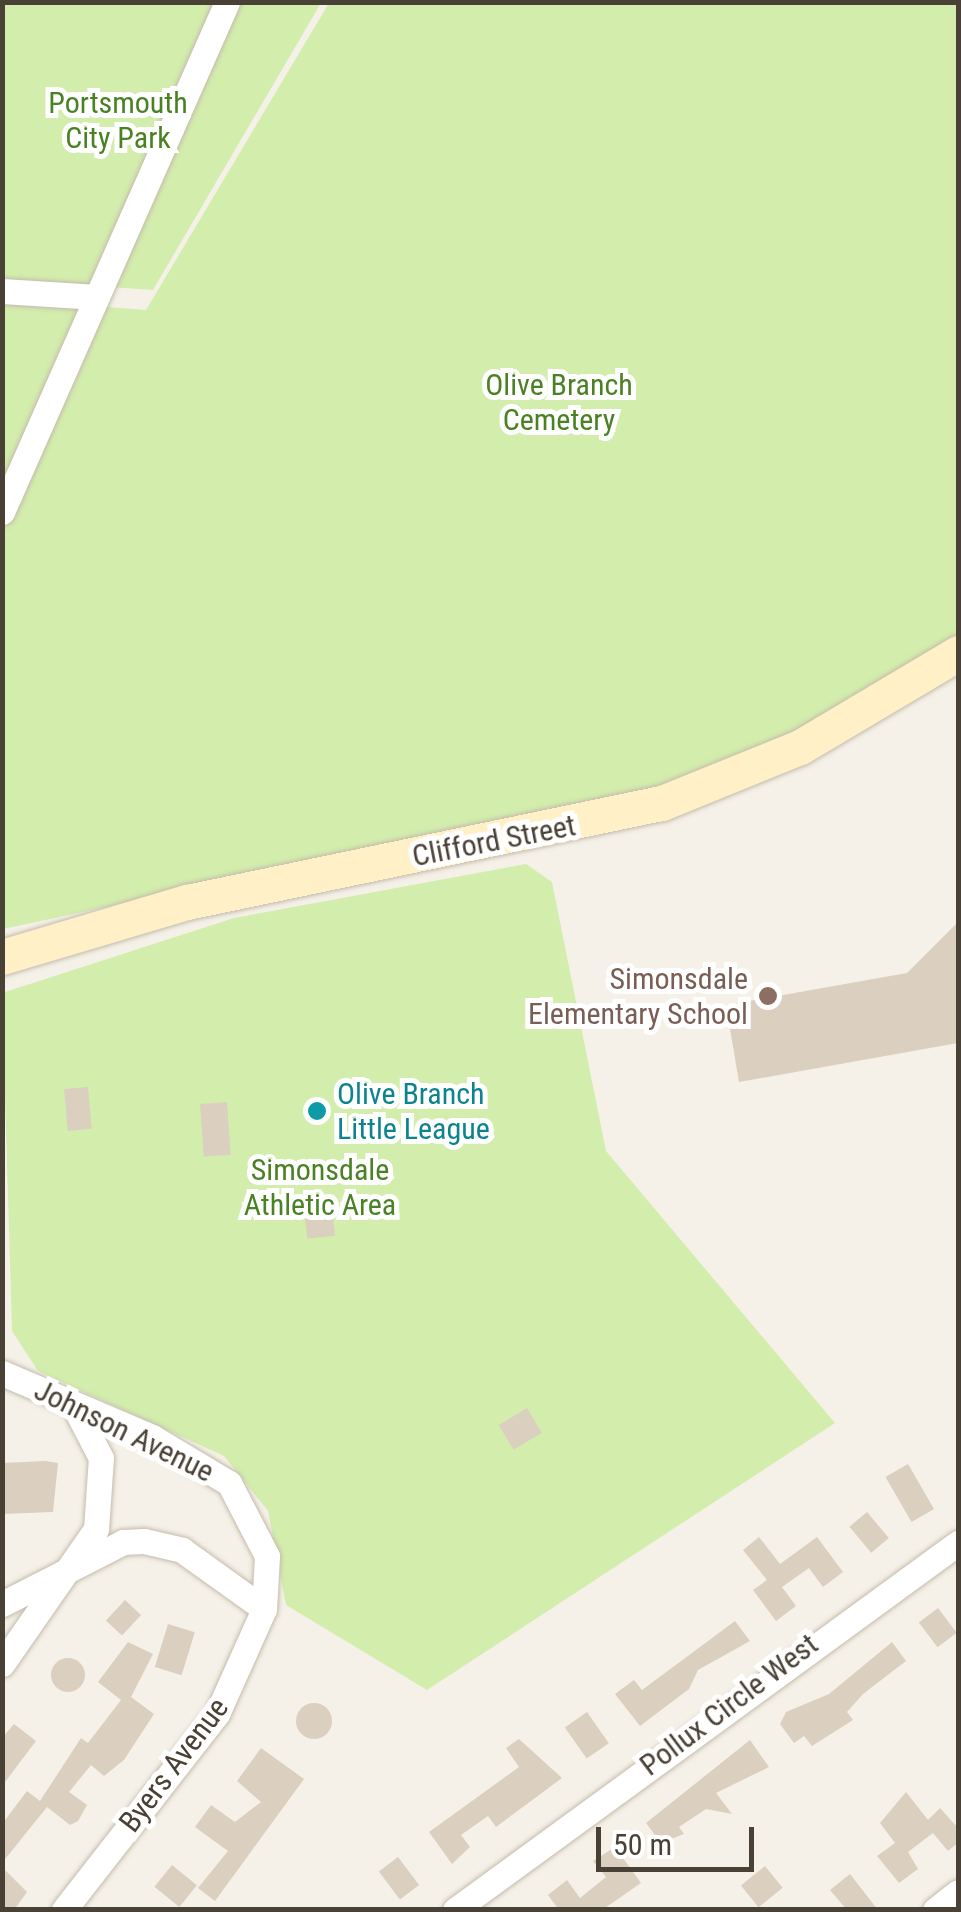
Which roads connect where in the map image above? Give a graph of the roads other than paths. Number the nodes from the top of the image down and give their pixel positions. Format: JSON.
{"nodes":[{"id":1,"x":227,"y":2,"type":"edge"},
{"id":2,"x":2,"y":291,"type":"edge"},
{"id":3,"x":96,"y":298,"type":"junction"},
{"id":4,"x":2,"y":512,"type":"edge"},
{"id":5,"x":958,"y":653,"type":"edge"},
{"id":6,"x":2,"y":958,"type":"edge"},
{"id":7,"x":2,"y":1372,"type":"edge"},
{"id":8,"x":73,"y":1404,"type":"junction"},
{"id":9,"x":958,"y":1543,"type":"edge"},
{"id":10,"x":76,"y":1566,"type":"junction"},
{"id":11,"x":2,"y":1604,"type":"edge"},
{"id":12,"x":264,"y":1608,"type":"junction"},
{"id":13,"x":2,"y":1664,"type":"edge"},
{"id":14,"x":958,"y":1892,"type":"edge"},
{"id":15,"x":64,"y":1910,"type":"edge"},
{"id":16,"x":455,"y":1910,"type":"edge"},
{"id":17,"x":935,"y":1910,"type":"edge"}],
"edges":[{"from":1,"to":3,"type":"street"},
{"from":2,"to":3,"type":"street"},
{"from":3,"to":4,"type":"street"},
{"from":5,"to":6,"type":"street","name":"Clifford Street"},
{"from":7,"to":8,"type":"street","name":"Johnson Avenue"},
{"from":8,"to":10,"type":"street"},
{"from":8,"to":12,"type":"street","name":"Johnson Avenue"},
{"from":9,"to":16,"type":"street","name":"Pollux Circle West"},
{"from":10,"to":11,"type":"street"},
{"from":10,"to":12,"type":"street"},
{"from":10,"to":13,"type":"street"},
{"from":12,"to":15,"type":"street","name":"Byers Avenue"},
{"from":14,"to":17,"type":"street"}]}
